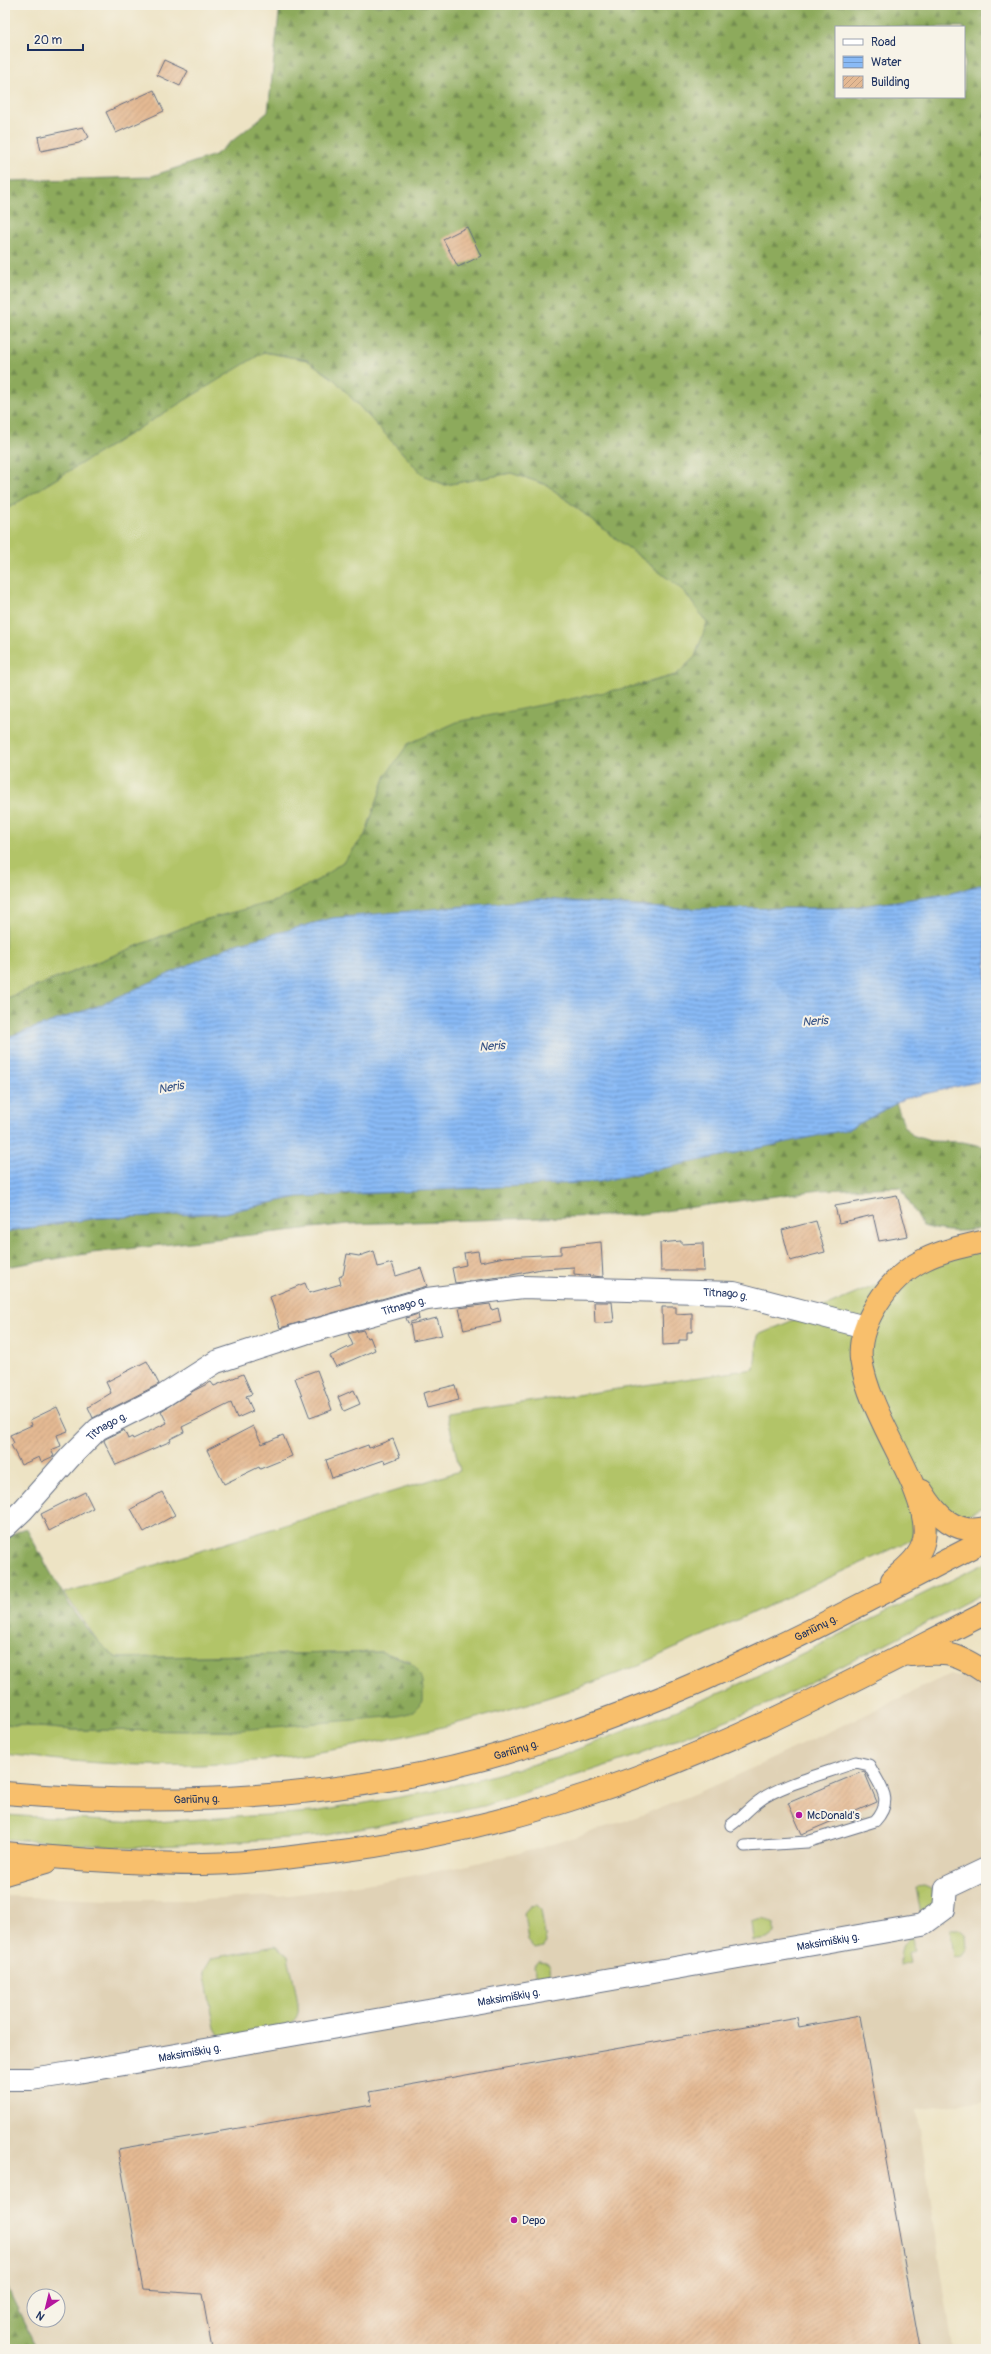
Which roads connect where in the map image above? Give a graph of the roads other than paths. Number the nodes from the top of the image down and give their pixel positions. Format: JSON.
{"nodes":[{"id":1,"x":986,"y":1241,"type":"edge"},
{"id":2,"x":865,"y":1328,"type":"junction"},
{"id":3,"x":904,"y":1464,"type":"junction"},
{"id":4,"x":5,"y":1527,"type":"edge"},
{"id":5,"x":986,"y":1528,"type":"edge"},
{"id":6,"x":986,"y":1540,"type":"edge"},
{"id":7,"x":869,"y":1600,"type":"junction"},
{"id":8,"x":986,"y":1613,"type":"edge"},
{"id":9,"x":902,"y":1655,"type":"junction"},
{"id":10,"x":986,"y":1673,"type":"edge"},
{"id":11,"x":5,"y":1794,"type":"edge"},
{"id":12,"x":731,"y":1825,"type":"dead end"},
{"id":13,"x":745,"y":1846,"type":"dead end"},
{"id":14,"x":5,"y":1854,"type":"edge"},
{"id":15,"x":61,"y":1858,"type":"junction"},
{"id":16,"x":986,"y":1869,"type":"edge"},
{"id":17,"x":5,"y":1874,"type":"edge"},
{"id":18,"x":5,"y":2079,"type":"edge"}],
"edges":[{"from":1,"to":2,"type":"highway"},
{"from":2,"to":3,"type":"highway"},
{"from":2,"to":4,"type":"street","name":"Titnago g."},
{"from":3,"to":5,"type":"highway"},
{"from":3,"to":7,"type":"highway"},
{"from":6,"to":7,"type":"highway","name":"Gariūnų g."},
{"from":7,"to":11,"type":"highway","name":"Gariūnų g."},
{"from":8,"to":9,"type":"highway"},
{"from":9,"to":10,"type":"highway"},
{"from":9,"to":15,"type":"highway"},
{"from":12,"to":13,"type":"lane"},
{"from":14,"to":15,"type":"highway"},
{"from":15,"to":17,"type":"highway"},
{"from":16,"to":18,"type":"street","name":"Maksimiškių g."}]}
